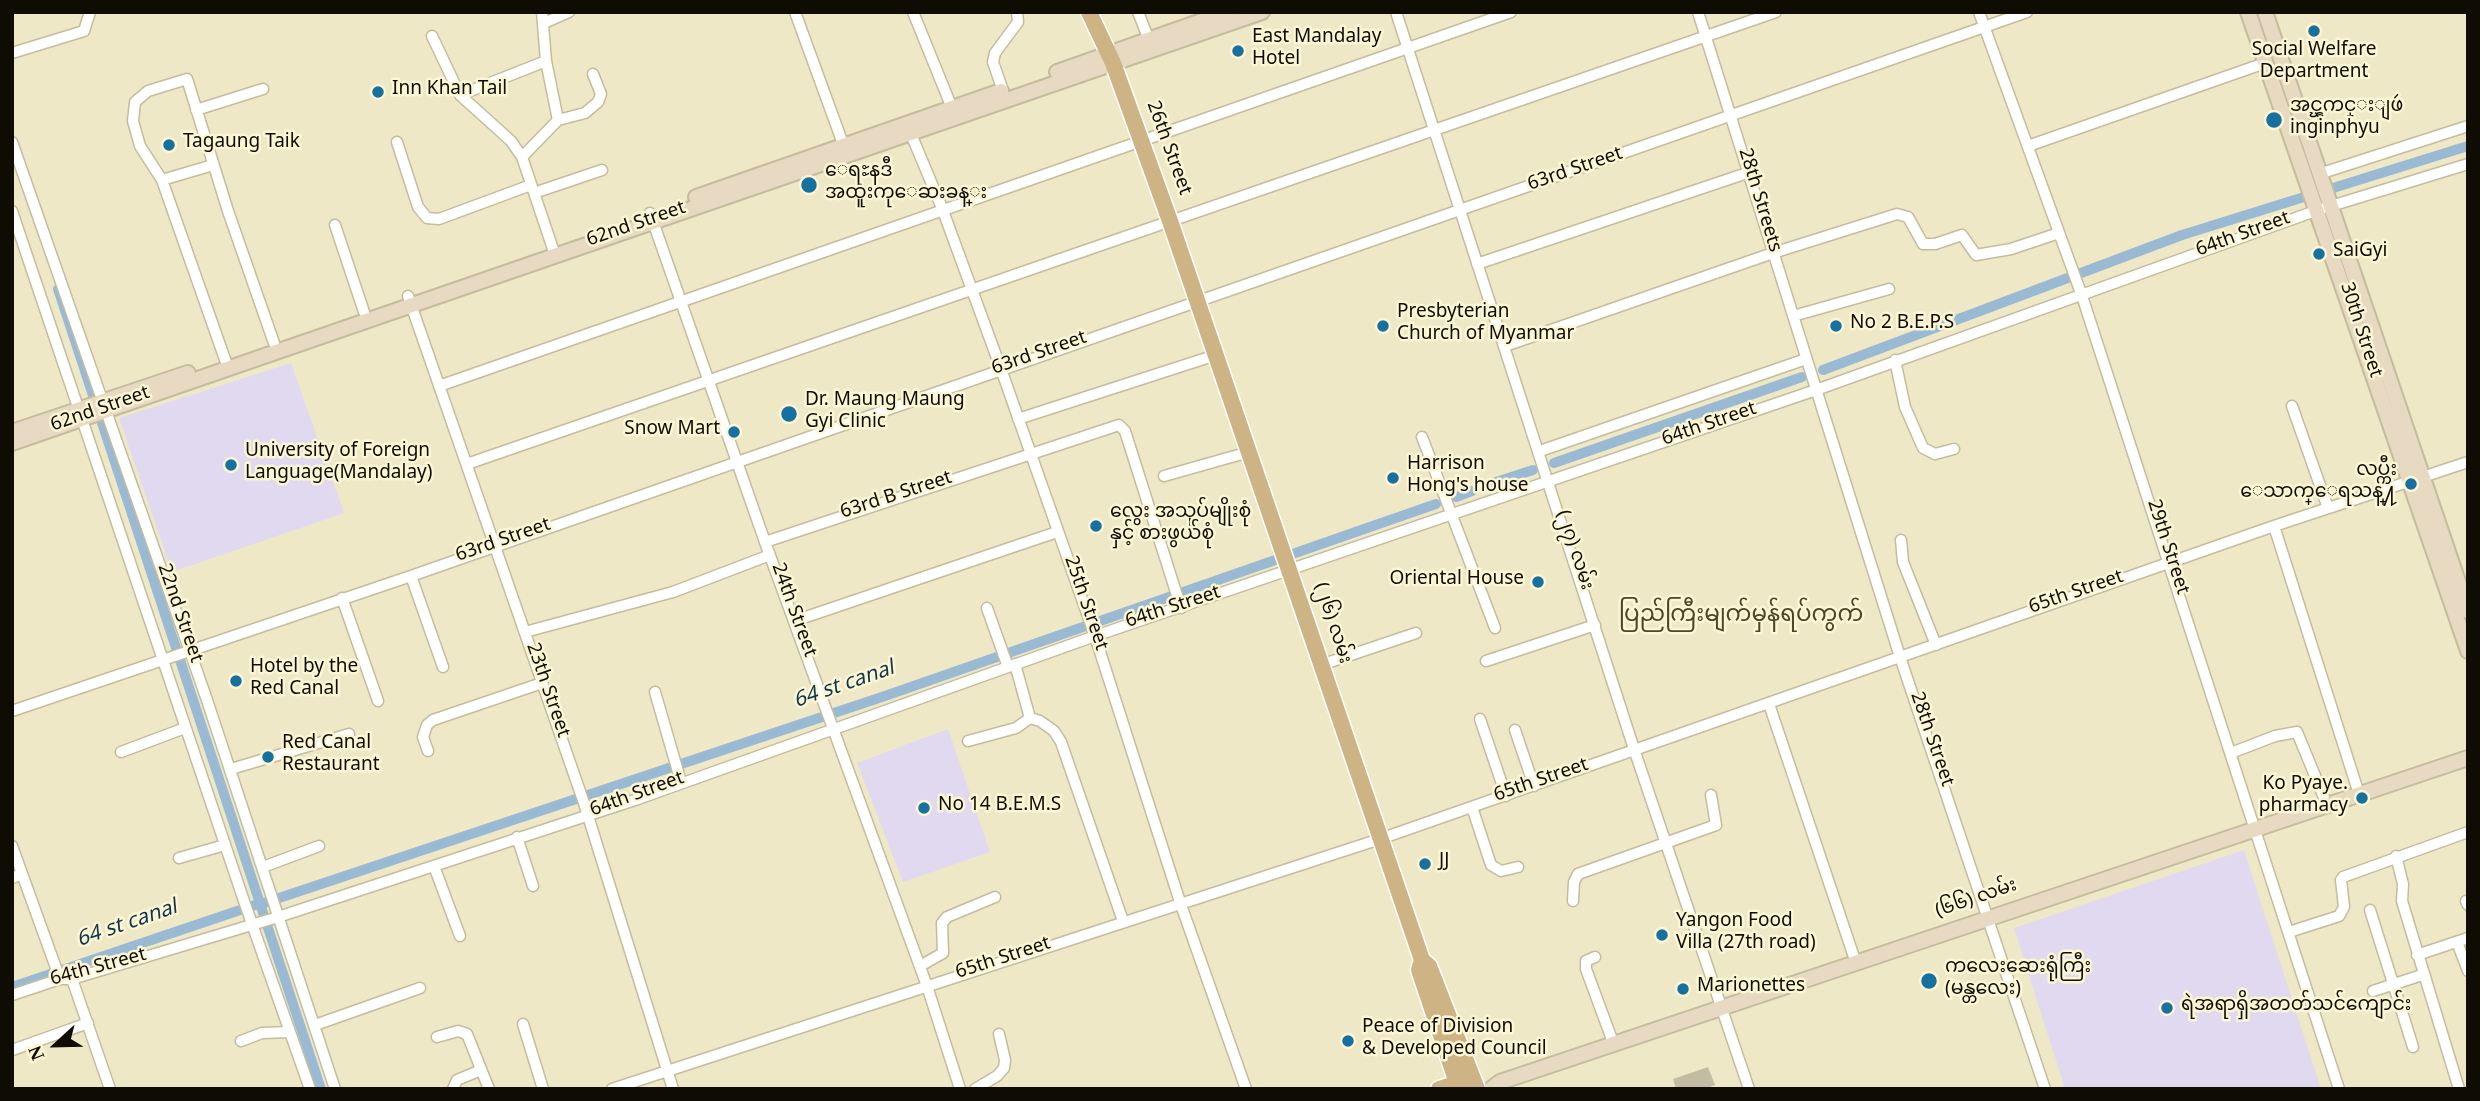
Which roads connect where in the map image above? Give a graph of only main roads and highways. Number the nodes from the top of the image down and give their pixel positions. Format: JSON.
{"nodes":[{"id":1,"x":1089,"y":12,"type":"edge"},
{"id":2,"x":1227,"y":12,"type":"edge"},
{"id":3,"x":1262,"y":12,"type":"edge"},
{"id":4,"x":2248,"y":12,"type":"edge"},
{"id":5,"x":2265,"y":12,"type":"edge"},
{"id":6,"x":1150,"y":44,"type":"junction"},
{"id":7,"x":1110,"y":59,"type":"junction"},
{"id":8,"x":908,"y":128,"type":"junction"},
{"id":9,"x":2317,"y":181,"type":"junction"},
{"id":10,"x":2322,"y":204,"type":"junction"},
{"id":11,"x":410,"y":300,"type":"junction"},
{"id":12,"x":1198,"y":302,"type":"joint"},
{"id":13,"x":227,"y":364,"type":"junction"},
{"id":14,"x":82,"y":414,"type":"junction"},
{"id":15,"x":12,"y":432,"type":"edge"},
{"id":16,"x":12,"y":443,"type":"edge"},
{"id":17,"x":2462,"y":607,"type":"edge"},
{"id":18,"x":2468,"y":651,"type":"edge"},
{"id":19,"x":2468,"y":758,"type":"edge"},
{"id":20,"x":1466,"y":1085,"type":"edge"},
{"id":21,"x":1495,"y":1085,"type":"edge"},
{"id":22,"x":1439,"y":1089,"type":"edge"}],
"edges":[{"from":1,"to":7,"type":"main road","name":"26th Street"},
{"from":2,"to":6,"type":"main road","name":"62nd Street"},
{"from":3,"to":6,"type":"main road","name":"62nd Street"},
{"from":4,"to":9,"type":"main road","name":"30th Street"},
{"from":5,"to":9,"type":"main road","name":"30th Street"},
{"from":6,"to":7,"type":"main road","name":"62nd Street"},
{"from":7,"to":8,"type":"main road","name":"62nd Street"},
{"from":7,"to":8,"type":"main road","name":"62nd Street"},
{"from":7,"to":12,"type":"main road","name":"26th Street"},
{"from":8,"to":11,"type":"main road","name":"62nd Street"},
{"from":9,"to":10,"type":"main road","name":"30th Street"},
{"from":10,"to":17,"type":"main road","name":"30th Street"},
{"from":10,"to":17,"type":"main road","name":"30th Street"},
{"from":11,"to":13,"type":"main road","name":"62nd Street"},
{"from":11,"to":13,"type":"main road","name":"62nd Street"},
{"from":12,"to":20,"type":"main road","name":"(၂၆) လမ်း"},
{"from":13,"to":14,"type":"main road","name":"62nd Street"},
{"from":14,"to":15,"type":"main road","name":"62nd Street"},
{"from":14,"to":16,"type":"main road","name":"62nd Street"},
{"from":17,"to":18,"type":"main road","name":"30th Street"},
{"from":19,"to":21,"type":"main road","name":"(၆၆) လမ်း"},
{"from":20,"to":21,"type":"main road","name":"(၆၆) လမ်း"},
{"from":20,"to":22,"type":"main road","name":"(၆၆) လမ်း"}]}
